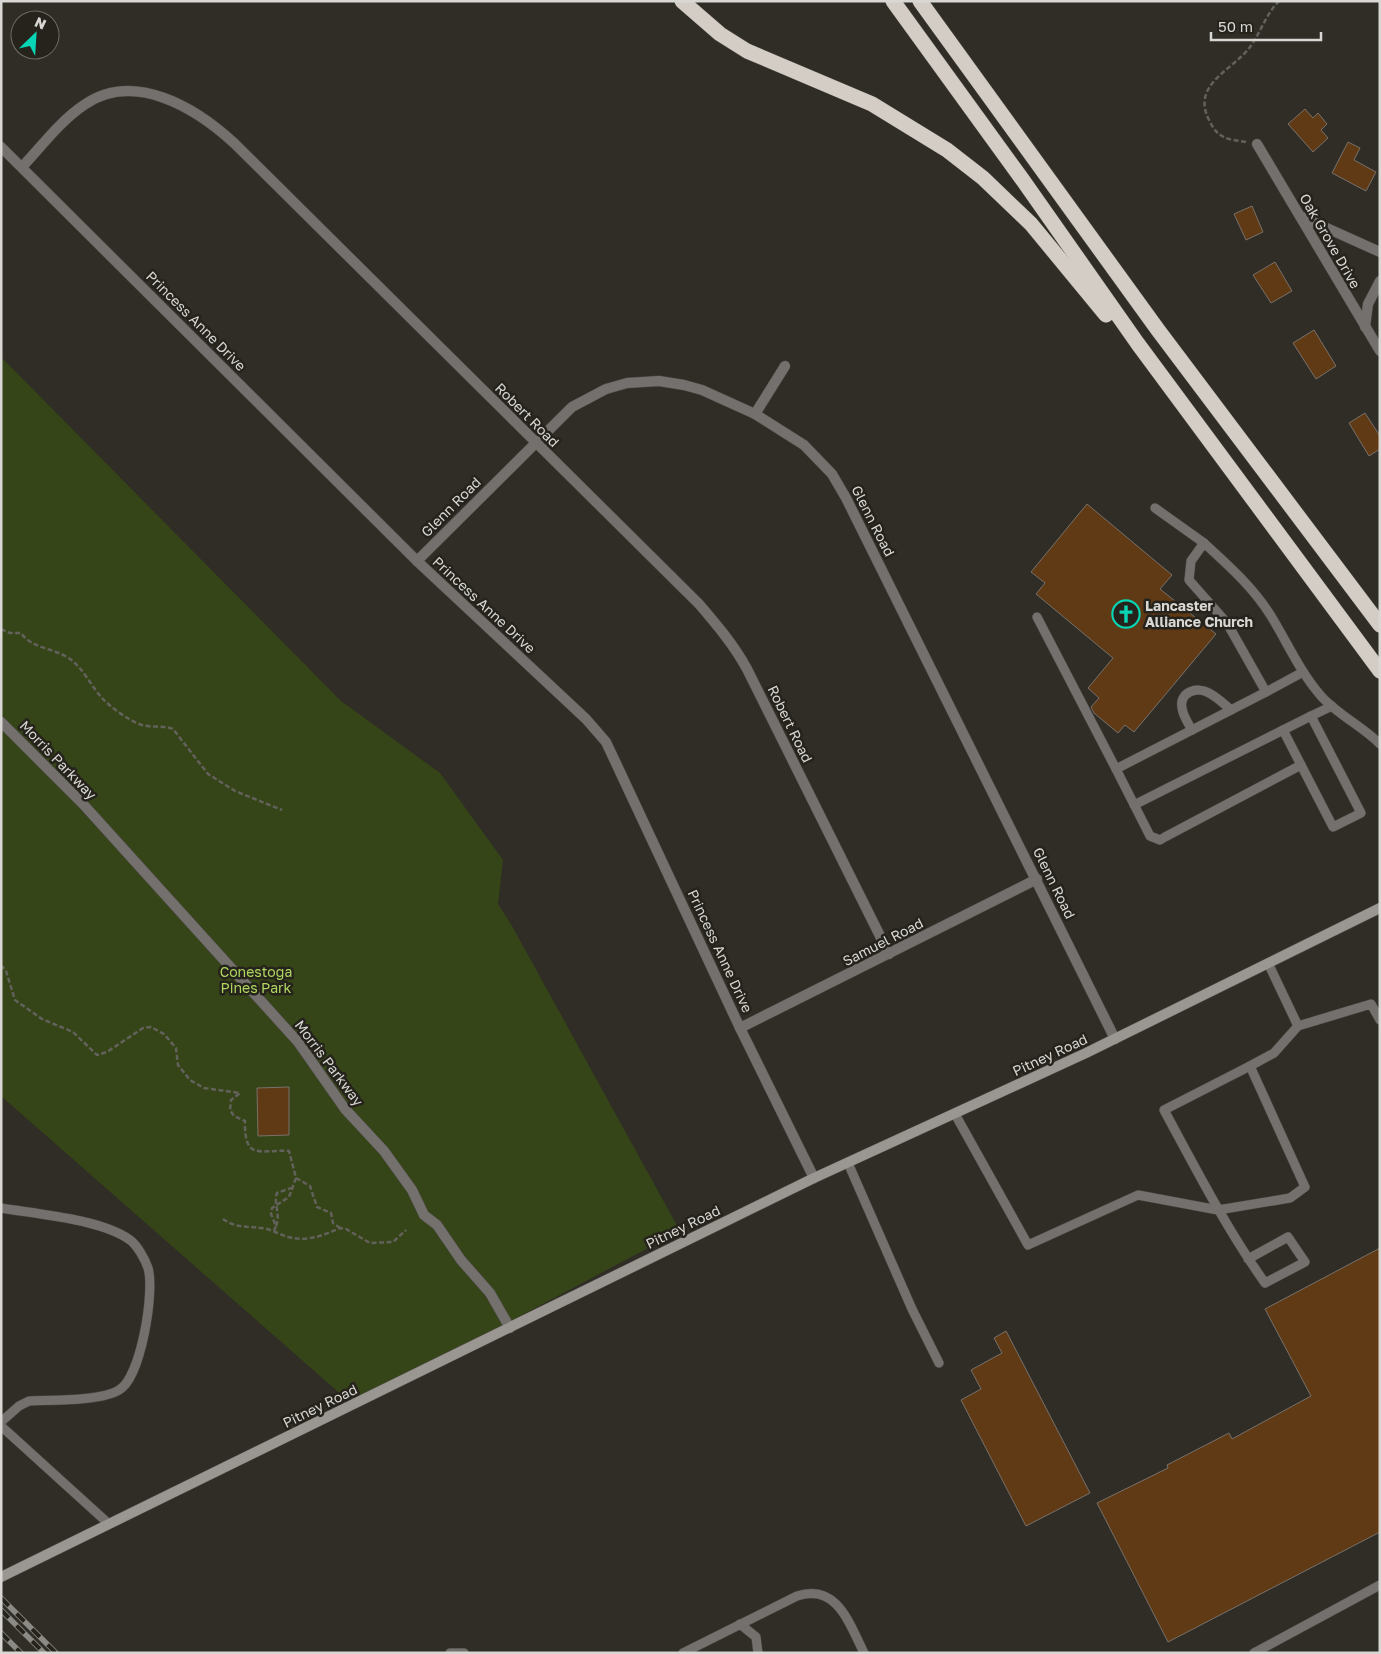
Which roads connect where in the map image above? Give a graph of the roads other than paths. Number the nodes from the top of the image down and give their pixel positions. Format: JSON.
{"nodes":[{"id":1,"x":682,"y":1,"type":"edge"},
{"id":2,"x":893,"y":1,"type":"edge"},
{"id":3,"x":920,"y":1,"type":"edge"},
{"id":4,"x":1257,"y":144,"type":"road end"},
{"id":5,"x":1,"y":147,"type":"edge"},
{"id":6,"x":22,"y":167,"type":"junction"},
{"id":7,"x":1300,"y":216,"type":"junction"},
{"id":8,"x":1380,"y":252,"type":"edge"},
{"id":9,"x":1380,"y":281,"type":"edge"},
{"id":10,"x":1365,"y":327,"type":"junction"},
{"id":11,"x":1380,"y":351,"type":"edge"},
{"id":12,"x":785,"y":366,"type":"dead end"},
{"id":13,"x":755,"y":414,"type":"junction"},
{"id":14,"x":536,"y":443,"type":"junction"},
{"id":15,"x":1214,"y":447,"type":"junction"},
{"id":16,"x":1155,"y":508,"type":"dead end"},
{"id":17,"x":1204,"y":542,"type":"junction"},
{"id":18,"x":417,"y":561,"type":"junction"},
{"id":19,"x":1037,"y":617,"type":"dead end"},
{"id":20,"x":1380,"y":626,"type":"edge"},
{"id":21,"x":1380,"y":671,"type":"edge"},
{"id":22,"x":1303,"y":672,"type":"junction"},
{"id":23,"x":1266,"y":692,"type":"junction"},
{"id":24,"x":1332,"y":706,"type":"junction"},
{"id":25,"x":1231,"y":710,"type":"junction"},
{"id":26,"x":1311,"y":716,"type":"junction"},
{"id":27,"x":1,"y":722,"type":"edge"},
{"id":28,"x":1192,"y":730,"type":"junction"},
{"id":29,"x":1283,"y":730,"type":"junction"},
{"id":30,"x":1380,"y":744,"type":"edge"},
{"id":31,"x":1302,"y":765,"type":"junction"},
{"id":32,"x":1116,"y":768,"type":"junction"},
{"id":33,"x":1134,"y":805,"type":"junction"},
{"id":34,"x":1037,"y":879,"type":"junction"},
{"id":35,"x":1380,"y":908,"type":"edge"},
{"id":36,"x":889,"y":954,"type":"junction"},
{"id":37,"x":1268,"y":963,"type":"junction"},
{"id":38,"x":1380,"y":1020,"type":"edge"},
{"id":39,"x":1298,"y":1026,"type":"junction"},
{"id":40,"x":740,"y":1028,"type":"junction"},
{"id":41,"x":1115,"y":1039,"type":"junction"},
{"id":42,"x":1250,"y":1066,"type":"junction"},
{"id":43,"x":955,"y":1114,"type":"junction"},
{"id":44,"x":848,"y":1163,"type":"junction"},
{"id":45,"x":814,"y":1178,"type":"junction"},
{"id":46,"x":1,"y":1208,"type":"edge"},
{"id":47,"x":1218,"y":1210,"type":"junction"},
{"id":48,"x":1248,"y":1259,"type":"junction"},
{"id":49,"x":510,"y":1328,"type":"junction"},
{"id":50,"x":939,"y":1363,"type":"dead end"},
{"id":51,"x":1,"y":1424,"type":"edge"},
{"id":52,"x":109,"y":1524,"type":"junction"},
{"id":53,"x":1,"y":1578,"type":"edge"},
{"id":54,"x":1380,"y":1585,"type":"edge"},
{"id":55,"x":740,"y":1624,"type":"junction"},
{"id":56,"x":450,"y":1653,"type":"edge"},
{"id":57,"x":464,"y":1653,"type":"edge"},
{"id":58,"x":683,"y":1653,"type":"edge"},
{"id":59,"x":758,"y":1653,"type":"edge"},
{"id":60,"x":864,"y":1653,"type":"edge"},
{"id":61,"x":1254,"y":1653,"type":"edge"}],
"edges":[{"from":1,"to":15,"type":"highway"},
{"from":2,"to":15,"type":"highway"},
{"from":3,"to":20,"type":"highway"},
{"from":4,"to":7,"type":"street","name":"Oak Grove Drive"},
{"from":5,"to":6,"type":"street","name":"Princess Anne Drive"},
{"from":6,"to":14,"type":"street","name":"Robert Road"},
{"from":6,"to":18,"type":"street","name":"Princess Anne Drive"},
{"from":7,"to":8,"type":"street"},
{"from":7,"to":10,"type":"street","name":"Oak Grove Drive"},
{"from":9,"to":10,"type":"street"},
{"from":10,"to":11,"type":"street","name":"Oak Grove Drive"},
{"from":12,"to":13,"type":"street"},
{"from":13,"to":14,"type":"street","name":"Glenn Road"},
{"from":13,"to":34,"type":"street","name":"Glenn Road"},
{"from":14,"to":18,"type":"street","name":"Glenn Road"},
{"from":14,"to":36,"type":"street","name":"Robert Road"},
{"from":15,"to":21,"type":"highway"},
{"from":16,"to":17,"type":"lane"},
{"from":17,"to":22,"type":"lane"},
{"from":17,"to":23,"type":"lane"},
{"from":18,"to":40,"type":"street","name":"Princess Anne Drive"},
{"from":19,"to":32,"type":"lane"},
{"from":22,"to":23,"type":"lane"},
{"from":22,"to":24,"type":"lane"},
{"from":23,"to":25,"type":"lane"},
{"from":24,"to":26,"type":"lane"},
{"from":24,"to":30,"type":"lane"},
{"from":25,"to":28,"type":"lane"},
{"from":25,"to":28,"type":"lane"},
{"from":26,"to":29,"type":"lane"},
{"from":26,"to":31,"type":"lane"},
{"from":27,"to":49,"type":"street","name":"Morris Parkway"},
{"from":28,"to":32,"type":"lane"},
{"from":29,"to":31,"type":"lane"},
{"from":29,"to":33,"type":"lane"},
{"from":31,"to":33,"type":"lane"},
{"from":32,"to":33,"type":"lane"},
{"from":34,"to":36,"type":"street","name":"Samuel Road"},
{"from":34,"to":41,"type":"street","name":"Glenn Road"},
{"from":35,"to":37,"type":"main road","name":"Pitney Road"},
{"from":36,"to":40,"type":"street","name":"Samuel Road"},
{"from":37,"to":39,"type":"lane"},
{"from":37,"to":41,"type":"main road","name":"Pitney Road"},
{"from":38,"to":39,"type":"lane"},
{"from":39,"to":42,"type":"lane"},
{"from":40,"to":45,"type":"street","name":"Princess Anne Drive"},
{"from":41,"to":43,"type":"main road","name":"Pitney Road"},
{"from":42,"to":47,"type":"lane"},
{"from":42,"to":47,"type":"lane"},
{"from":43,"to":44,"type":"main road","name":"Pitney Road"},
{"from":43,"to":47,"type":"lane"},
{"from":44,"to":45,"type":"main road","name":"Pitney Road"},
{"from":44,"to":50,"type":"lane"},
{"from":45,"to":49,"type":"main road","name":"Pitney Road"},
{"from":46,"to":51,"type":"lane"},
{"from":47,"to":48,"type":"lane"},
{"from":48,"to":48,"type":"lane"},
{"from":49,"to":52,"type":"main road","name":"Pitney Road"},
{"from":51,"to":52,"type":"lane"},
{"from":52,"to":53,"type":"main road","name":"Pitney Road"},
{"from":54,"to":61,"type":"lane"},
{"from":55,"to":58,"type":"lane"},
{"from":55,"to":59,"type":"lane"},
{"from":55,"to":60,"type":"lane"},
{"from":56,"to":57,"type":"lane"}]}
